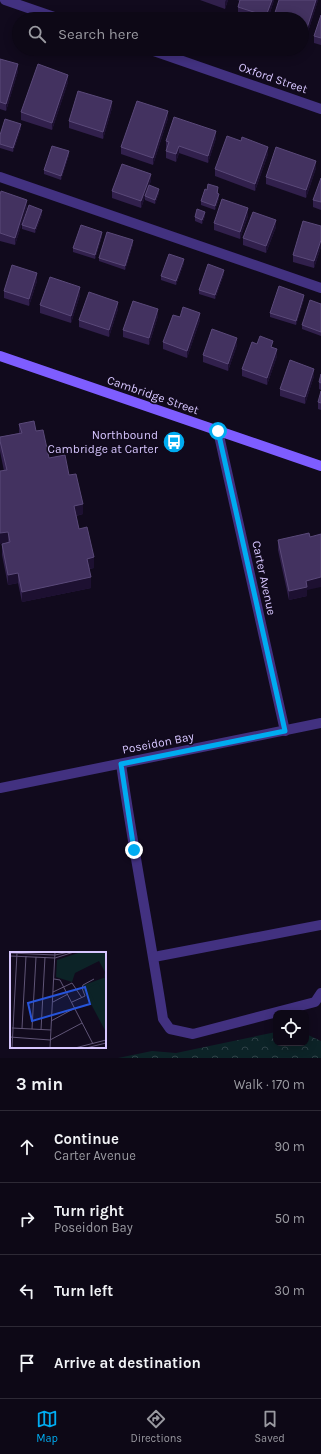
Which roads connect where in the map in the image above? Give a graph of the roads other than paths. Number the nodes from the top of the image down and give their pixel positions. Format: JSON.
{"nodes":[{"id":1,"x":5,"y":0,"type":"edge"},
{"id":2,"x":40,"y":12,"type":"edge"},
{"id":3,"x":169,"y":56,"type":"edge"},
{"id":4,"x":321,"y":108,"type":"edge"},
{"id":5,"x":0,"y":177,"type":"edge"},
{"id":6,"x":321,"y":288,"type":"edge"},
{"id":7,"x":0,"y":356,"type":"edge"},
{"id":8,"x":218,"y":431,"type":"junction"},
{"id":9,"x":321,"y":466,"type":"edge"},
{"id":10,"x":321,"y":723,"type":"edge"},
{"id":11,"x":285,"y":731,"type":"junction"},
{"id":12,"x":121,"y":764,"type":"junction"},
{"id":13,"x":1,"y":785,"type":"edge"},
{"id":14,"x":321,"y":925,"type":"edge"},
{"id":15,"x":154,"y":957,"type":"junction"},
{"id":16,"x":321,"y":993,"type":"edge"},
{"id":17,"x":318,"y":1004,"type":"edge"}],
"edges":[{"from":1,"to":2,"type":"street"},
{"from":3,"to":4,"type":"street","name":"Oxford Street"},
{"from":5,"to":6,"type":"street"},
{"from":7,"to":8,"type":"street","name":"Cambridge Street"},
{"from":8,"to":9,"type":"street","name":"Cambridge Street"},
{"from":8,"to":11,"type":"street","name":"Carter Avenue"},
{"from":10,"to":11,"type":"street","name":"Poseidon Bay"},
{"from":11,"to":12,"type":"street","name":"Poseidon Bay"},
{"from":12,"to":13,"type":"street","name":"Poseidon Bay"},
{"from":12,"to":15,"type":"street"},
{"from":14,"to":15,"type":"street"},
{"from":15,"to":17,"type":"street"},
{"from":16,"to":17,"type":"street"}]}
